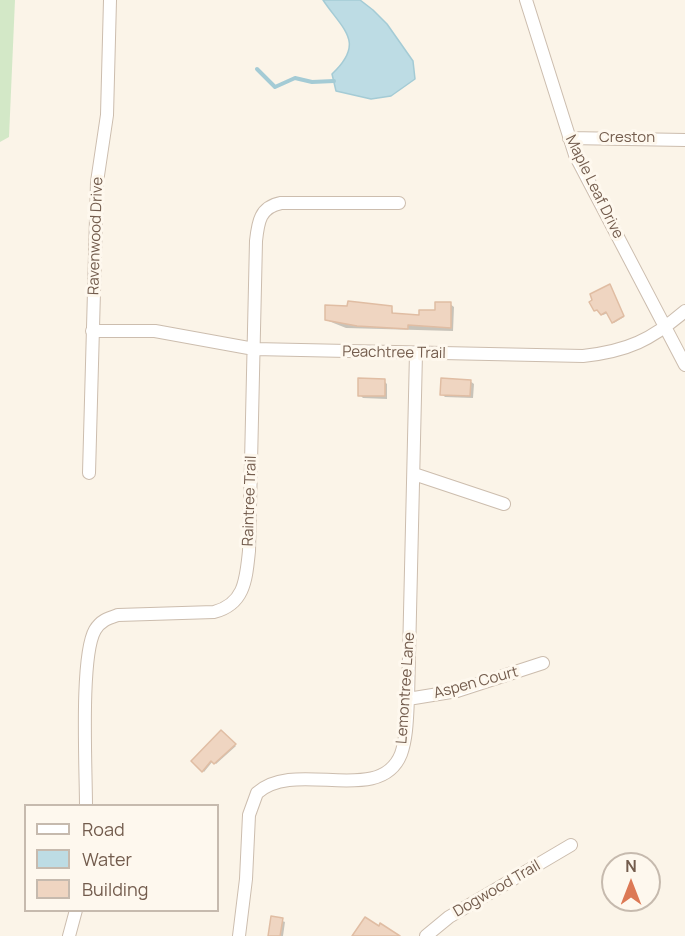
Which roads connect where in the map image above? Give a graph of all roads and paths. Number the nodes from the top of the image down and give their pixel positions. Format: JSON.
{"nodes":[{"id":1,"x":110,"y":0,"type":"edge"},
{"id":2,"x":526,"y":0,"type":"edge"},
{"id":3,"x":569,"y":138,"type":"junction"},
{"id":4,"x":685,"y":140,"type":"edge"},
{"id":5,"x":399,"y":203,"type":"dead end"},
{"id":6,"x":685,"y":311,"type":"edge"},
{"id":7,"x":665,"y":328,"type":"junction"},
{"id":8,"x":92,"y":331,"type":"junction"},
{"id":9,"x":254,"y":349,"type":"junction"},
{"id":10,"x":416,"y":353,"type":"junction"},
{"id":11,"x":685,"y":365,"type":"edge"},
{"id":12,"x":89,"y":473,"type":"dead end"},
{"id":13,"x":414,"y":474,"type":"junction"},
{"id":14,"x":504,"y":504,"type":"dead end"},
{"id":15,"x":543,"y":663,"type":"dead end"},
{"id":16,"x":408,"y":699,"type":"junction"},
{"id":17,"x":86,"y":804,"type":"edge"},
{"id":18,"x":571,"y":845,"type":"dead end"},
{"id":19,"x":75,"y":912,"type":"edge"},
{"id":20,"x":69,"y":936,"type":"edge"},
{"id":21,"x":239,"y":936,"type":"edge"},
{"id":22,"x":426,"y":936,"type":"edge"}],
"edges":[{"from":1,"to":8,"type":"street","name":"Ravenwood Drive"},
{"from":2,"to":3,"type":"street","name":"Maple Leaf Drive"},
{"from":3,"to":4,"type":"street","name":"Creston"},
{"from":3,"to":7,"type":"street","name":"Maple Leaf Drive"},
{"from":5,"to":9,"type":"street","name":"Raintree Trail"},
{"from":6,"to":7,"type":"street","name":"Peachtree Trail"},
{"from":7,"to":10,"type":"street","name":"Peachtree Trail"},
{"from":7,"to":11,"type":"street","name":"Maple Leaf Drive"},
{"from":8,"to":9,"type":"street","name":"Peachtree Trail"},
{"from":8,"to":12,"type":"street","name":"Ravenwood Drive"},
{"from":9,"to":10,"type":"street","name":"Peachtree Trail"},
{"from":9,"to":17,"type":"street","name":"Raintree Trail"},
{"from":10,"to":13,"type":"street","name":"Lemontree Lane"},
{"from":13,"to":14,"type":"street"},
{"from":13,"to":16,"type":"street","name":"Lemontree Lane"},
{"from":15,"to":16,"type":"street","name":"Aspen Court"},
{"from":16,"to":21,"type":"street","name":"Lemontree Lane"},
{"from":18,"to":22,"type":"street","name":"Dogwood Trail"},
{"from":19,"to":20,"type":"street"}]}
